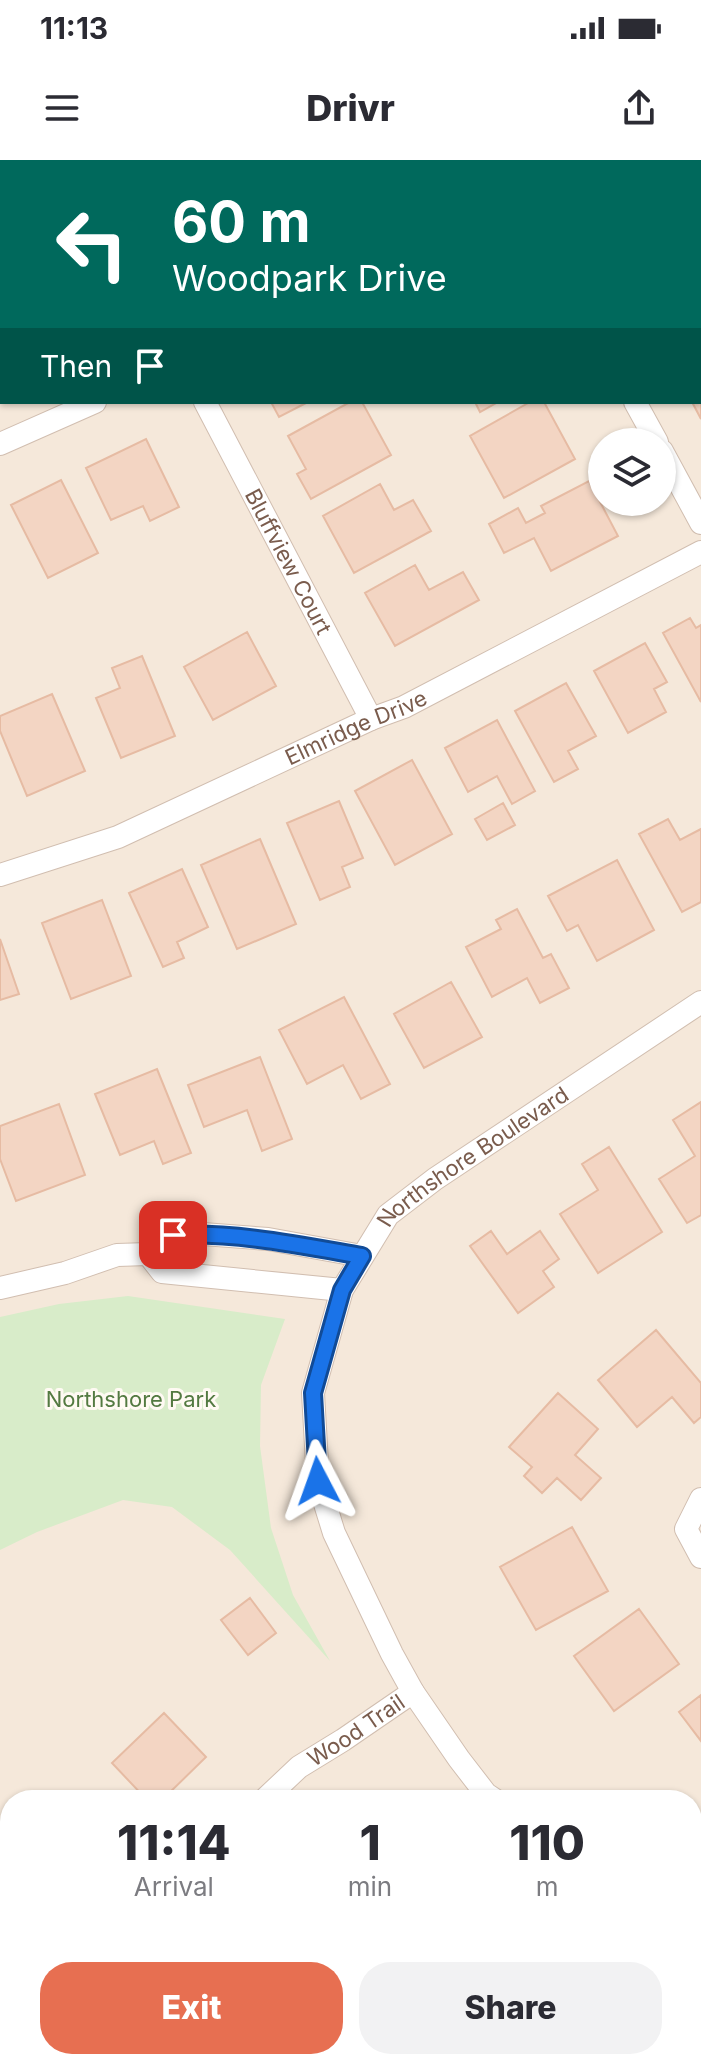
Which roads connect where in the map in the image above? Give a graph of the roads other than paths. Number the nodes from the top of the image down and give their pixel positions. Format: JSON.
{"nodes":[{"id":1,"x":90,"y":404,"type":"edge"},
{"id":2,"x":206,"y":404,"type":"edge"},
{"id":3,"x":636,"y":404,"type":"edge"},
{"id":4,"x":649,"y":428,"type":"edge"},
{"id":5,"x":0,"y":444,"type":"edge"},
{"id":6,"x":676,"y":477,"type":"edge"},
{"id":7,"x":701,"y":523,"type":"edge"},
{"id":8,"x":701,"y":552,"type":"edge"},
{"id":9,"x":371,"y":719,"type":"junction"},
{"id":10,"x":0,"y":875,"type":"edge"},
{"id":11,"x":701,"y":1002,"type":"edge"},
{"id":12,"x":148,"y":1254,"type":"junction"},
{"id":13,"x":362,"y":1256,"type":"junction"},
{"id":14,"x":0,"y":1288,"type":"edge"},
{"id":15,"x":342,"y":1290,"type":"junction"},
{"id":16,"x":701,"y":1499,"type":"edge"},
{"id":17,"x":701,"y":1557,"type":"edge"},
{"id":18,"x":413,"y":1692,"type":"junction"},
{"id":19,"x":275,"y":1790,"type":"edge"},
{"id":20,"x":483,"y":1790,"type":"edge"}],
"edges":[{"from":1,"to":5,"type":"street"},
{"from":2,"to":9,"type":"street","name":"Bluffview Court"},
{"from":3,"to":4,"type":"street"},
{"from":6,"to":7,"type":"street"},
{"from":8,"to":9,"type":"street","name":"Elmridge Drive"},
{"from":9,"to":10,"type":"street","name":"Elmridge Drive"},
{"from":11,"to":13,"type":"street","name":"Northshore Boulevard"},
{"from":12,"to":13,"type":"street"},
{"from":12,"to":14,"type":"street"},
{"from":12,"to":15,"type":"street"},
{"from":13,"to":15,"type":"street","name":"Northshore Boulevard"},
{"from":15,"to":18,"type":"street","name":"Northshore Boulevard"},
{"from":16,"to":17,"type":"street"},
{"from":18,"to":19,"type":"street","name":"Wood Trail"},
{"from":18,"to":20,"type":"street","name":"Northshore Boulevard"}]}
